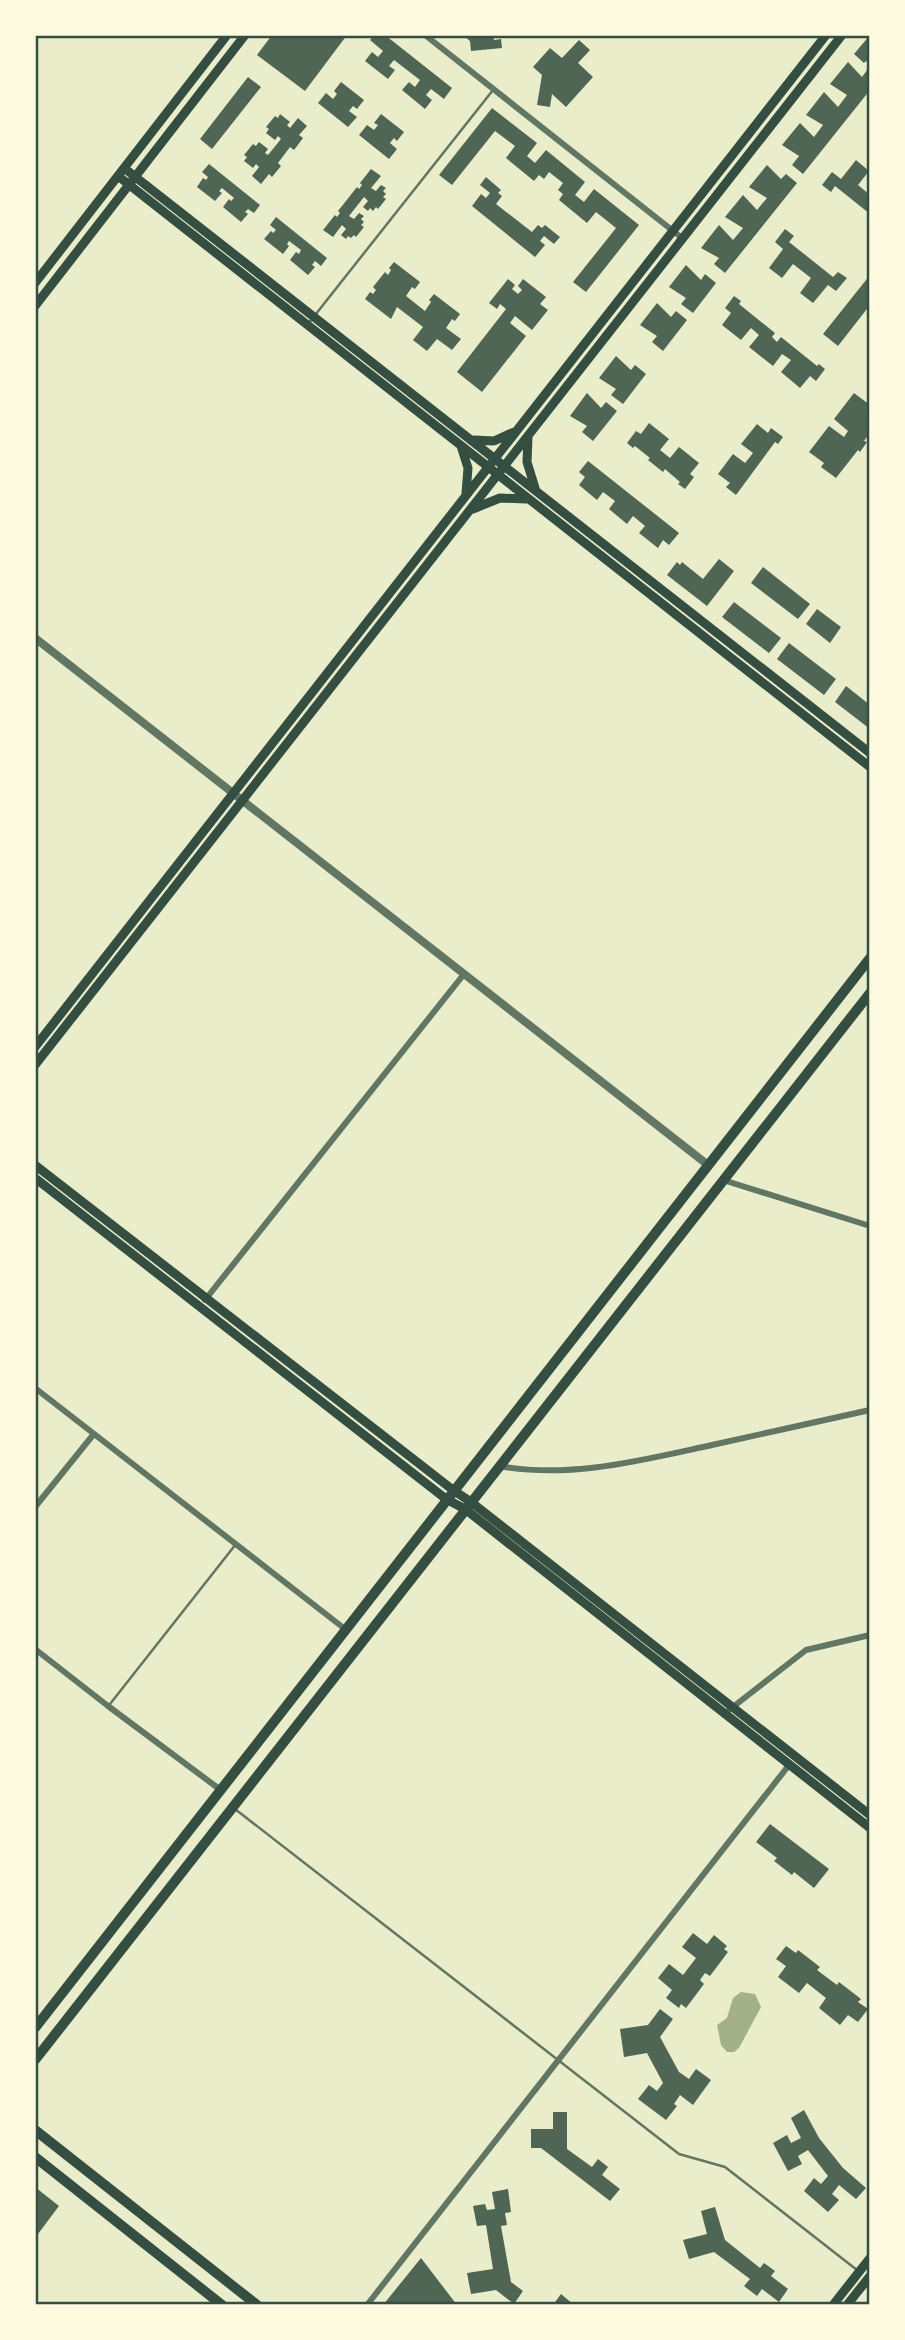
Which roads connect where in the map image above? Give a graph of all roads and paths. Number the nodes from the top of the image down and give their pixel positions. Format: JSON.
{"nodes":[{"id":1,"x":227,"y":35,"type":"edge"},
{"id":2,"x":245,"y":35,"type":"edge"},
{"id":3,"x":425,"y":35,"type":"edge"},
{"id":4,"x":826,"y":35,"type":"edge"},
{"id":5,"x":842,"y":35,"type":"edge"},
{"id":6,"x":493,"y":90,"type":"junction"},
{"id":7,"x":124,"y":168,"type":"junction"},
{"id":8,"x":118,"y":176,"type":"junction"},
{"id":9,"x":135,"y":176,"type":"junction"},
{"id":10,"x":129,"y":185,"type":"junction"},
{"id":11,"x":673,"y":231,"type":"junction"},
{"id":12,"x":682,"y":238,"type":"junction"},
{"id":13,"x":35,"y":284,"type":"edge"},
{"id":14,"x":35,"y":306,"type":"edge"},
{"id":15,"x":311,"y":320,"type":"junction"},
{"id":16,"x":518,"y":429,"type":"junction"},
{"id":17,"x":528,"y":435,"type":"junction"},
{"id":18,"x":470,"y":439,"type":"junction"},
{"id":19,"x":460,"y":444,"type":"junction"},
{"id":20,"x":495,"y":458,"type":"junction"},
{"id":21,"x":504,"y":466,"type":"junction"},
{"id":22,"x":488,"y":467,"type":"junction"},
{"id":23,"x":498,"y":474,"type":"junction"},
{"id":24,"x":538,"y":492,"type":"junction"},
{"id":25,"x":465,"y":497,"type":"junction"},
{"id":26,"x":531,"y":500,"type":"junction"},
{"id":27,"x":468,"y":512,"type":"junction"},
{"id":28,"x":35,"y":638,"type":"edge"},
{"id":29,"x":870,"y":753,"type":"edge"},
{"id":30,"x":870,"y":767,"type":"edge"},
{"id":31,"x":233,"y":794,"type":"junction"},
{"id":32,"x":242,"y":801,"type":"junction"},
{"id":33,"x":870,"y":958,"type":"edge"},
{"id":34,"x":464,"y":974,"type":"junction"},
{"id":35,"x":870,"y":993,"type":"edge"},
{"id":36,"x":35,"y":1047,"type":"edge"},
{"id":37,"x":35,"y":1065,"type":"edge"},
{"id":38,"x":35,"y":1165,"type":"edge"},
{"id":39,"x":708,"y":1165,"type":"junction"},
{"id":40,"x":35,"y":1178,"type":"edge"},
{"id":41,"x":723,"y":1180,"type":"junction"},
{"id":42,"x":870,"y":1226,"type":"edge"},
{"id":43,"x":207,"y":1299,"type":"junction"},
{"id":44,"x":200,"y":1307,"type":"junction"},
{"id":45,"x":35,"y":1388,"type":"edge"},
{"id":46,"x":870,"y":1410,"type":"edge"},
{"id":47,"x":93,"y":1435,"type":"junction"},
{"id":48,"x":499,"y":1466,"type":"junction"},
{"id":49,"x":453,"y":1490,"type":"junction"},
{"id":50,"x":446,"y":1499,"type":"junction"},
{"id":51,"x":468,"y":1506,"type":"junction"},
{"id":52,"x":35,"y":1507,"type":"edge"},
{"id":53,"x":236,"y":1544,"type":"junction"},
{"id":54,"x":358,"y":1613,"type":"junction"},
{"id":55,"x":374,"y":1626,"type":"junction"},
{"id":56,"x":345,"y":1629,"type":"junction"},
{"id":57,"x":870,"y":1636,"type":"edge"},
{"id":58,"x":35,"y":1649,"type":"edge"},
{"id":59,"x":108,"y":1706,"type":"junction"},
{"id":60,"x":729,"y":1711,"type":"junction"},
{"id":61,"x":789,"y":1765,"type":"junction"},
{"id":62,"x":222,"y":1791,"type":"junction"},
{"id":63,"x":233,"y":1807,"type":"junction"},
{"id":64,"x":870,"y":1815,"type":"edge"},
{"id":65,"x":870,"y":1828,"type":"edge"},
{"id":66,"x":35,"y":2028,"type":"edge"},
{"id":67,"x":35,"y":2060,"type":"edge"},
{"id":68,"x":558,"y":2060,"type":"junction"},
{"id":69,"x":35,"y":2130,"type":"edge"},
{"id":70,"x":35,"y":2157,"type":"edge"},
{"id":71,"x":870,"y":2258,"type":"edge"},
{"id":72,"x":859,"y":2271,"type":"junction"},
{"id":73,"x":869,"y":2277,"type":"edge"},
{"id":74,"x":222,"y":2305,"type":"edge"},
{"id":75,"x":257,"y":2305,"type":"edge"},
{"id":76,"x":366,"y":2305,"type":"edge"},
{"id":77,"x":833,"y":2305,"type":"edge"},
{"id":78,"x":847,"y":2305,"type":"edge"}],
"edges":[{"from":1,"to":7,"type":"main road"},
{"from":2,"to":9,"type":"main road"},
{"from":3,"to":6,"type":"street"},
{"from":4,"to":11,"type":"main road"},
{"from":5,"to":12,"type":"main road"},
{"from":6,"to":11,"type":"street"},
{"from":6,"to":15,"type":"lane"},
{"from":7,"to":8,"type":"main road"},
{"from":7,"to":9,"type":"main road"},
{"from":8,"to":10,"type":"main road"},
{"from":8,"to":13,"type":"main road"},
{"from":9,"to":10,"type":"main road"},
{"from":9,"to":15,"type":"main road"},
{"from":10,"to":14,"type":"main road"},
{"from":10,"to":15,"type":"main road"},
{"from":11,"to":12,"type":"street"},
{"from":11,"to":16,"type":"main road"},
{"from":12,"to":17,"type":"main road"},
{"from":15,"to":18,"type":"main road"},
{"from":15,"to":19,"type":"main road"},
{"from":16,"to":18,"type":"main road"},
{"from":16,"to":20,"type":"main road"},
{"from":17,"to":21,"type":"main road"},
{"from":17,"to":24,"type":"main road"},
{"from":18,"to":20,"type":"main road"},
{"from":19,"to":22,"type":"main road"},
{"from":19,"to":25,"type":"main road"},
{"from":20,"to":21,"type":"main road"},
{"from":20,"to":22,"type":"main road"},
{"from":21,"to":23,"type":"main road"},
{"from":21,"to":24,"type":"main road"},
{"from":22,"to":23,"type":"main road"},
{"from":22,"to":25,"type":"main road"},
{"from":23,"to":26,"type":"main road"},
{"from":23,"to":27,"type":"main road"},
{"from":24,"to":29,"type":"main road"},
{"from":25,"to":31,"type":"main road"},
{"from":26,"to":27,"type":"main road"},
{"from":26,"to":30,"type":"main road"},
{"from":27,"to":32,"type":"main road"},
{"from":28,"to":31,"type":"street"},
{"from":31,"to":32,"type":"street"},
{"from":31,"to":36,"type":"main road"},
{"from":32,"to":34,"type":"street"},
{"from":32,"to":37,"type":"main road"},
{"from":33,"to":39,"type":"main road"},
{"from":34,"to":39,"type":"street"},
{"from":34,"to":43,"type":"street"},
{"from":35,"to":41,"type":"main road"},
{"from":38,"to":43,"type":"main road"},
{"from":39,"to":49,"type":"main road"},
{"from":40,"to":44,"type":"main road"},
{"from":41,"to":42,"type":"street"},
{"from":41,"to":48,"type":"main road"},
{"from":43,"to":44,"type":"street"},
{"from":43,"to":49,"type":"main road"},
{"from":44,"to":50,"type":"main road"},
{"from":45,"to":47,"type":"street"},
{"from":46,"to":48,"type":"street"},
{"from":47,"to":52,"type":"street"},
{"from":47,"to":53,"type":"street"},
{"from":48,"to":51,"type":"main road"},
{"from":49,"to":50,"type":"main road"},
{"from":49,"to":51,"type":"main road"},
{"from":50,"to":51,"type":"main road"},
{"from":50,"to":54,"type":"main road"},
{"from":51,"to":55,"type":"main road"},
{"from":51,"to":60,"type":"main road"},
{"from":53,"to":56,"type":"street"},
{"from":53,"to":59,"type":"lane"},
{"from":54,"to":55,"type":"main road"},
{"from":54,"to":56,"type":"main road"},
{"from":55,"to":63,"type":"main road"},
{"from":56,"to":62,"type":"main road"},
{"from":57,"to":60,"type":"street"},
{"from":58,"to":59,"type":"street"},
{"from":59,"to":62,"type":"street"},
{"from":60,"to":61,"type":"main road"},
{"from":60,"to":64,"type":"main road"},
{"from":61,"to":65,"type":"main road"},
{"from":61,"to":68,"type":"street"},
{"from":62,"to":66,"type":"main road"},
{"from":63,"to":67,"type":"main road"},
{"from":63,"to":68,"type":"lane"},
{"from":68,"to":72,"type":"lane"},
{"from":68,"to":76,"type":"street"},
{"from":69,"to":75,"type":"main road"},
{"from":70,"to":74,"type":"main road"},
{"from":71,"to":72,"type":"main road"},
{"from":72,"to":73,"type":"lane"},
{"from":72,"to":77,"type":"main road"},
{"from":73,"to":78,"type":"main road"}]}
